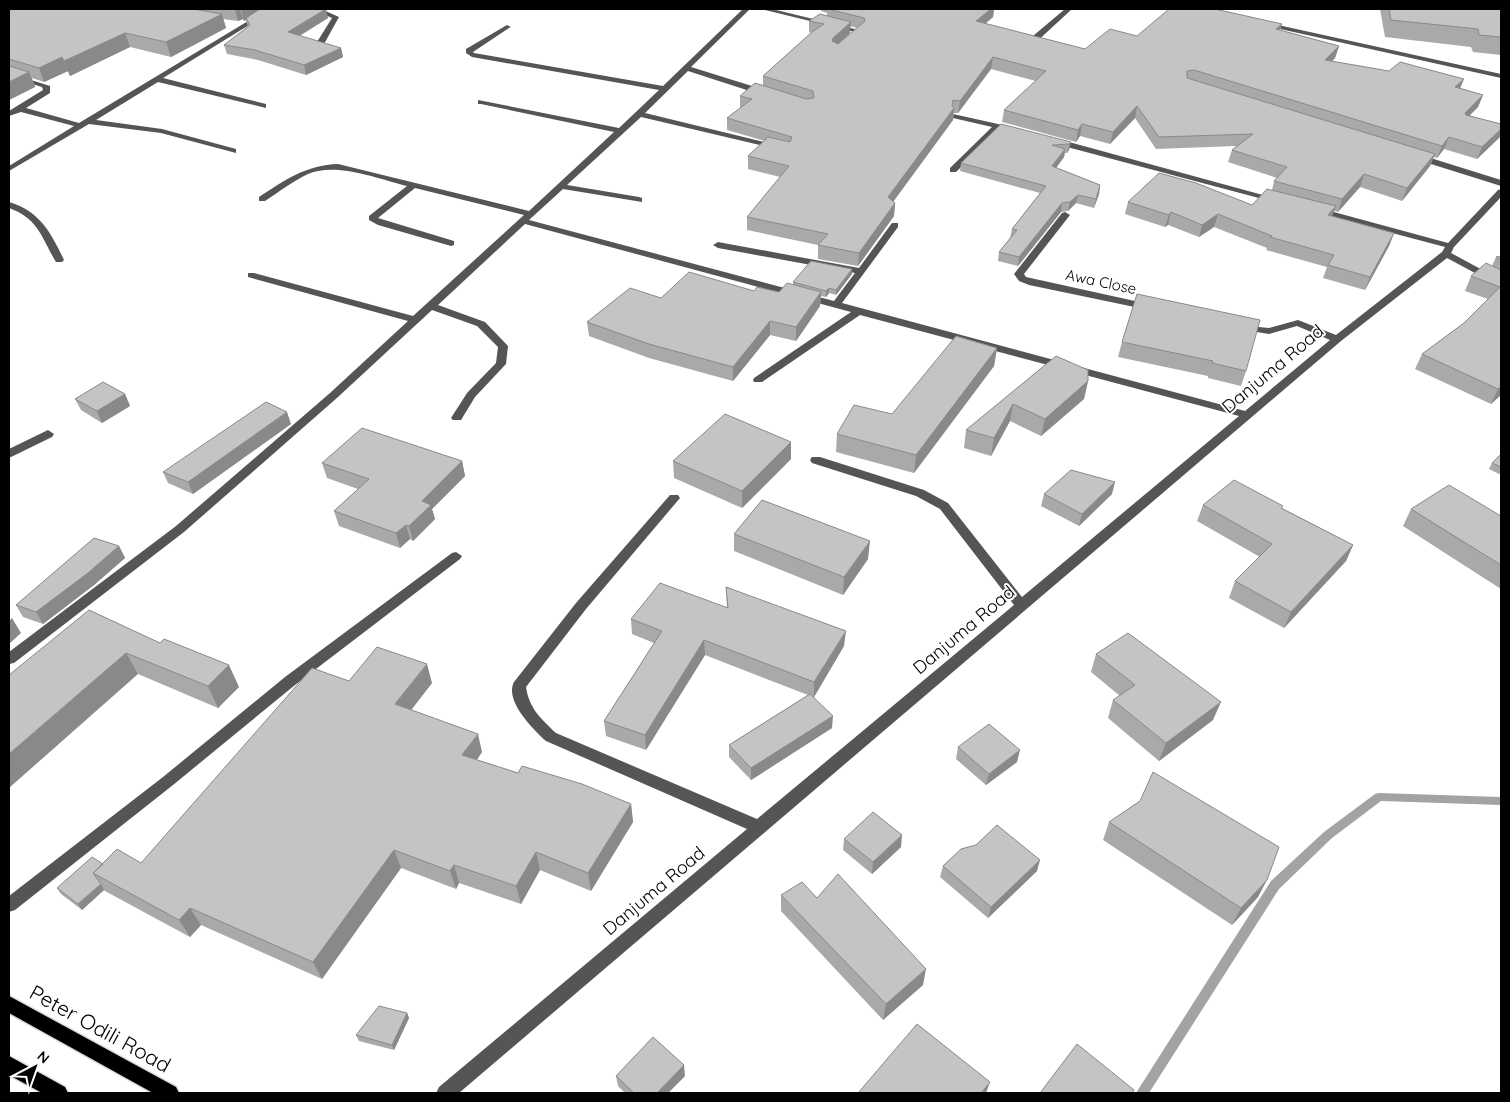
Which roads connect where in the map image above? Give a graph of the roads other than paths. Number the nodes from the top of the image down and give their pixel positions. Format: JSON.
{"nodes":[{"id":1,"x":272,"y":9,"type":"edge"},
{"id":2,"x":315,"y":9,"type":"edge"},
{"id":3,"x":747,"y":9,"type":"edge"},
{"id":4,"x":764,"y":9,"type":"edge"},
{"id":5,"x":1069,"y":9,"type":"edge"},
{"id":6,"x":1251,"y":21,"type":"edge"},
{"id":7,"x":234,"y":25,"type":"dead end"},
{"id":8,"x":244,"y":26,"type":"junction"},
{"id":9,"x":507,"y":27,"type":"dead end"},
{"id":10,"x":854,"y":36,"type":"edge"},
{"id":11,"x":321,"y":42,"type":"edge"},
{"id":12,"x":1030,"y":43,"type":"edge"},
{"id":13,"x":686,"y":68,"type":"junction"},
{"id":14,"x":9,"y":75,"type":"edge"},
{"id":15,"x":1501,"y":76,"type":"edge"},
{"id":16,"x":157,"y":79,"type":"junction"},
{"id":17,"x":664,"y":89,"type":"junction"},
{"id":18,"x":771,"y":95,"type":"edge"},
{"id":19,"x":481,"y":102,"type":"dead end"},
{"id":20,"x":263,"y":106,"type":"dead end"},
{"id":21,"x":20,"y":109,"type":"junction"},
{"id":22,"x":9,"y":114,"type":"edge"},
{"id":23,"x":639,"y":114,"type":"junction"},
{"id":24,"x":956,"y":116,"type":"edge"},
{"id":25,"x":85,"y":123,"type":"junction"},
{"id":26,"x":998,"y":126,"type":"junction"},
{"id":27,"x":619,"y":131,"type":"junction"},
{"id":28,"x":1027,"y":134,"type":"edge"},
{"id":29,"x":1046,"y":139,"type":"edge"},
{"id":30,"x":788,"y":151,"type":"edge"},
{"id":31,"x":234,"y":152,"type":"dead end"},
{"id":32,"x":1406,"y":153,"type":"edge"},
{"id":33,"x":9,"y":169,"type":"edge"},
{"id":34,"x":953,"y":170,"type":"dead end"},
{"id":35,"x":1501,"y":182,"type":"edge"},
{"id":36,"x":414,"y":185,"type":"junction"},
{"id":37,"x":560,"y":186,"type":"junction"},
{"id":38,"x":1501,"y":192,"type":"edge"},
{"id":39,"x":262,"y":199,"type":"dead end"},
{"id":40,"x":639,"y":200,"type":"dead end"},
{"id":41,"x":1286,"y":202,"type":"edge"},
{"id":42,"x":9,"y":205,"type":"edge"},
{"id":43,"x":1306,"y":208,"type":"edge"},
{"id":44,"x":531,"y":214,"type":"junction"},
{"id":45,"x":1065,"y":215,"type":"edge"},
{"id":46,"x":523,"y":221,"type":"junction"},
{"id":47,"x":895,"y":224,"type":"dead end"},
{"id":48,"x":451,"y":243,"type":"dead end"},
{"id":49,"x":718,"y":245,"type":"dead end"},
{"id":50,"x":1448,"y":250,"type":"junction"},
{"id":51,"x":59,"y":260,"type":"dead end"},
{"id":52,"x":861,"y":271,"type":"junction"},
{"id":53,"x":251,"y":275,"type":"dead end"},
{"id":54,"x":1501,"y":284,"type":"edge"},
{"id":55,"x":836,"y":305,"type":"junction"},
{"id":56,"x":431,"y":306,"type":"junction"},
{"id":57,"x":1161,"y":310,"type":"edge"},
{"id":58,"x":859,"y":311,"type":"junction"},
{"id":59,"x":415,"y":320,"type":"junction"},
{"id":60,"x":1227,"y":324,"type":"edge"},
{"id":61,"x":1337,"y":338,"type":"junction"},
{"id":62,"x":758,"y":380,"type":"dead end"},
{"id":63,"x":1247,"y":415,"type":"junction"},
{"id":64,"x":457,"y":418,"type":"dead end"},
{"id":65,"x":48,"y":434,"type":"dead end"},
{"id":66,"x":9,"y":454,"type":"edge"},
{"id":67,"x":816,"y":460,"type":"dead end"},
{"id":68,"x":674,"y":498,"type":"dead end"},
{"id":69,"x":456,"y":556,"type":"dead end"},
{"id":70,"x":1022,"y":606,"type":"junction"},
{"id":71,"x":9,"y":659,"type":"edge"},
{"id":72,"x":759,"y":827,"type":"junction"},
{"id":73,"x":9,"y":905,"type":"edge"},
{"id":74,"x":9,"y":1004,"type":"edge"},
{"id":75,"x":9,"y":1064,"type":"edge"},
{"id":76,"x":59,"y":1093,"type":"edge"},
{"id":77,"x":170,"y":1093,"type":"edge"},
{"id":78,"x":445,"y":1093,"type":"edge"}],
"edges":[{"from":1,"to":8,"type":"street"},
{"from":2,"to":11,"type":"street"},
{"from":3,"to":13,"type":"street"},
{"from":4,"to":10,"type":"street"},
{"from":5,"to":12,"type":"street"},
{"from":6,"to":15,"type":"street"},
{"from":7,"to":8,"type":"street"},
{"from":8,"to":16,"type":"street"},
{"from":9,"to":17,"type":"street"},
{"from":13,"to":17,"type":"street"},
{"from":13,"to":18,"type":"street"},
{"from":14,"to":21,"type":"street"},
{"from":16,"to":20,"type":"street"},
{"from":16,"to":25,"type":"street"},
{"from":17,"to":23,"type":"street"},
{"from":19,"to":27,"type":"street"},
{"from":21,"to":22,"type":"street"},
{"from":21,"to":25,"type":"street"},
{"from":23,"to":27,"type":"street"},
{"from":23,"to":30,"type":"street"},
{"from":24,"to":26,"type":"street"},
{"from":25,"to":31,"type":"street"},
{"from":25,"to":33,"type":"street"},
{"from":26,"to":28,"type":"street"},
{"from":26,"to":34,"type":"street"},
{"from":27,"to":37,"type":"street"},
{"from":29,"to":41,"type":"street"},
{"from":32,"to":35,"type":"street"},
{"from":36,"to":39,"type":"street"},
{"from":36,"to":44,"type":"street"},
{"from":36,"to":48,"type":"street"},
{"from":37,"to":40,"type":"street"},
{"from":37,"to":44,"type":"street"},
{"from":38,"to":50,"type":"street","name":"Danjuma Road"},
{"from":42,"to":51,"type":"street"},
{"from":43,"to":50,"type":"street"},
{"from":44,"to":46,"type":"street"},
{"from":45,"to":57,"type":"street","name":"Awa Close"},
{"from":46,"to":55,"type":"street"},
{"from":46,"to":56,"type":"street"},
{"from":47,"to":52,"type":"street"},
{"from":49,"to":52,"type":"street"},
{"from":50,"to":54,"type":"street"},
{"from":50,"to":61,"type":"street","name":"Danjuma Road"},
{"from":52,"to":55,"type":"street"},
{"from":53,"to":59,"type":"street"},
{"from":55,"to":58,"type":"street"},
{"from":56,"to":59,"type":"street"},
{"from":56,"to":64,"type":"street"},
{"from":58,"to":62,"type":"street"},
{"from":58,"to":63,"type":"street"},
{"from":59,"to":71,"type":"street"},
{"from":60,"to":61,"type":"street"},
{"from":61,"to":63,"type":"street","name":"Danjuma Road"},
{"from":63,"to":70,"type":"street","name":"Danjuma Road"},
{"from":65,"to":66,"type":"street"},
{"from":67,"to":70,"type":"street"},
{"from":68,"to":72,"type":"street"},
{"from":69,"to":73,"type":"street"},
{"from":70,"to":72,"type":"street","name":"Danjuma Road"},
{"from":72,"to":78,"type":"street","name":"Danjuma Road"},
{"from":74,"to":77,"type":"main road","name":"Peter Odili Road"},
{"from":75,"to":76,"type":"main road"}]}
